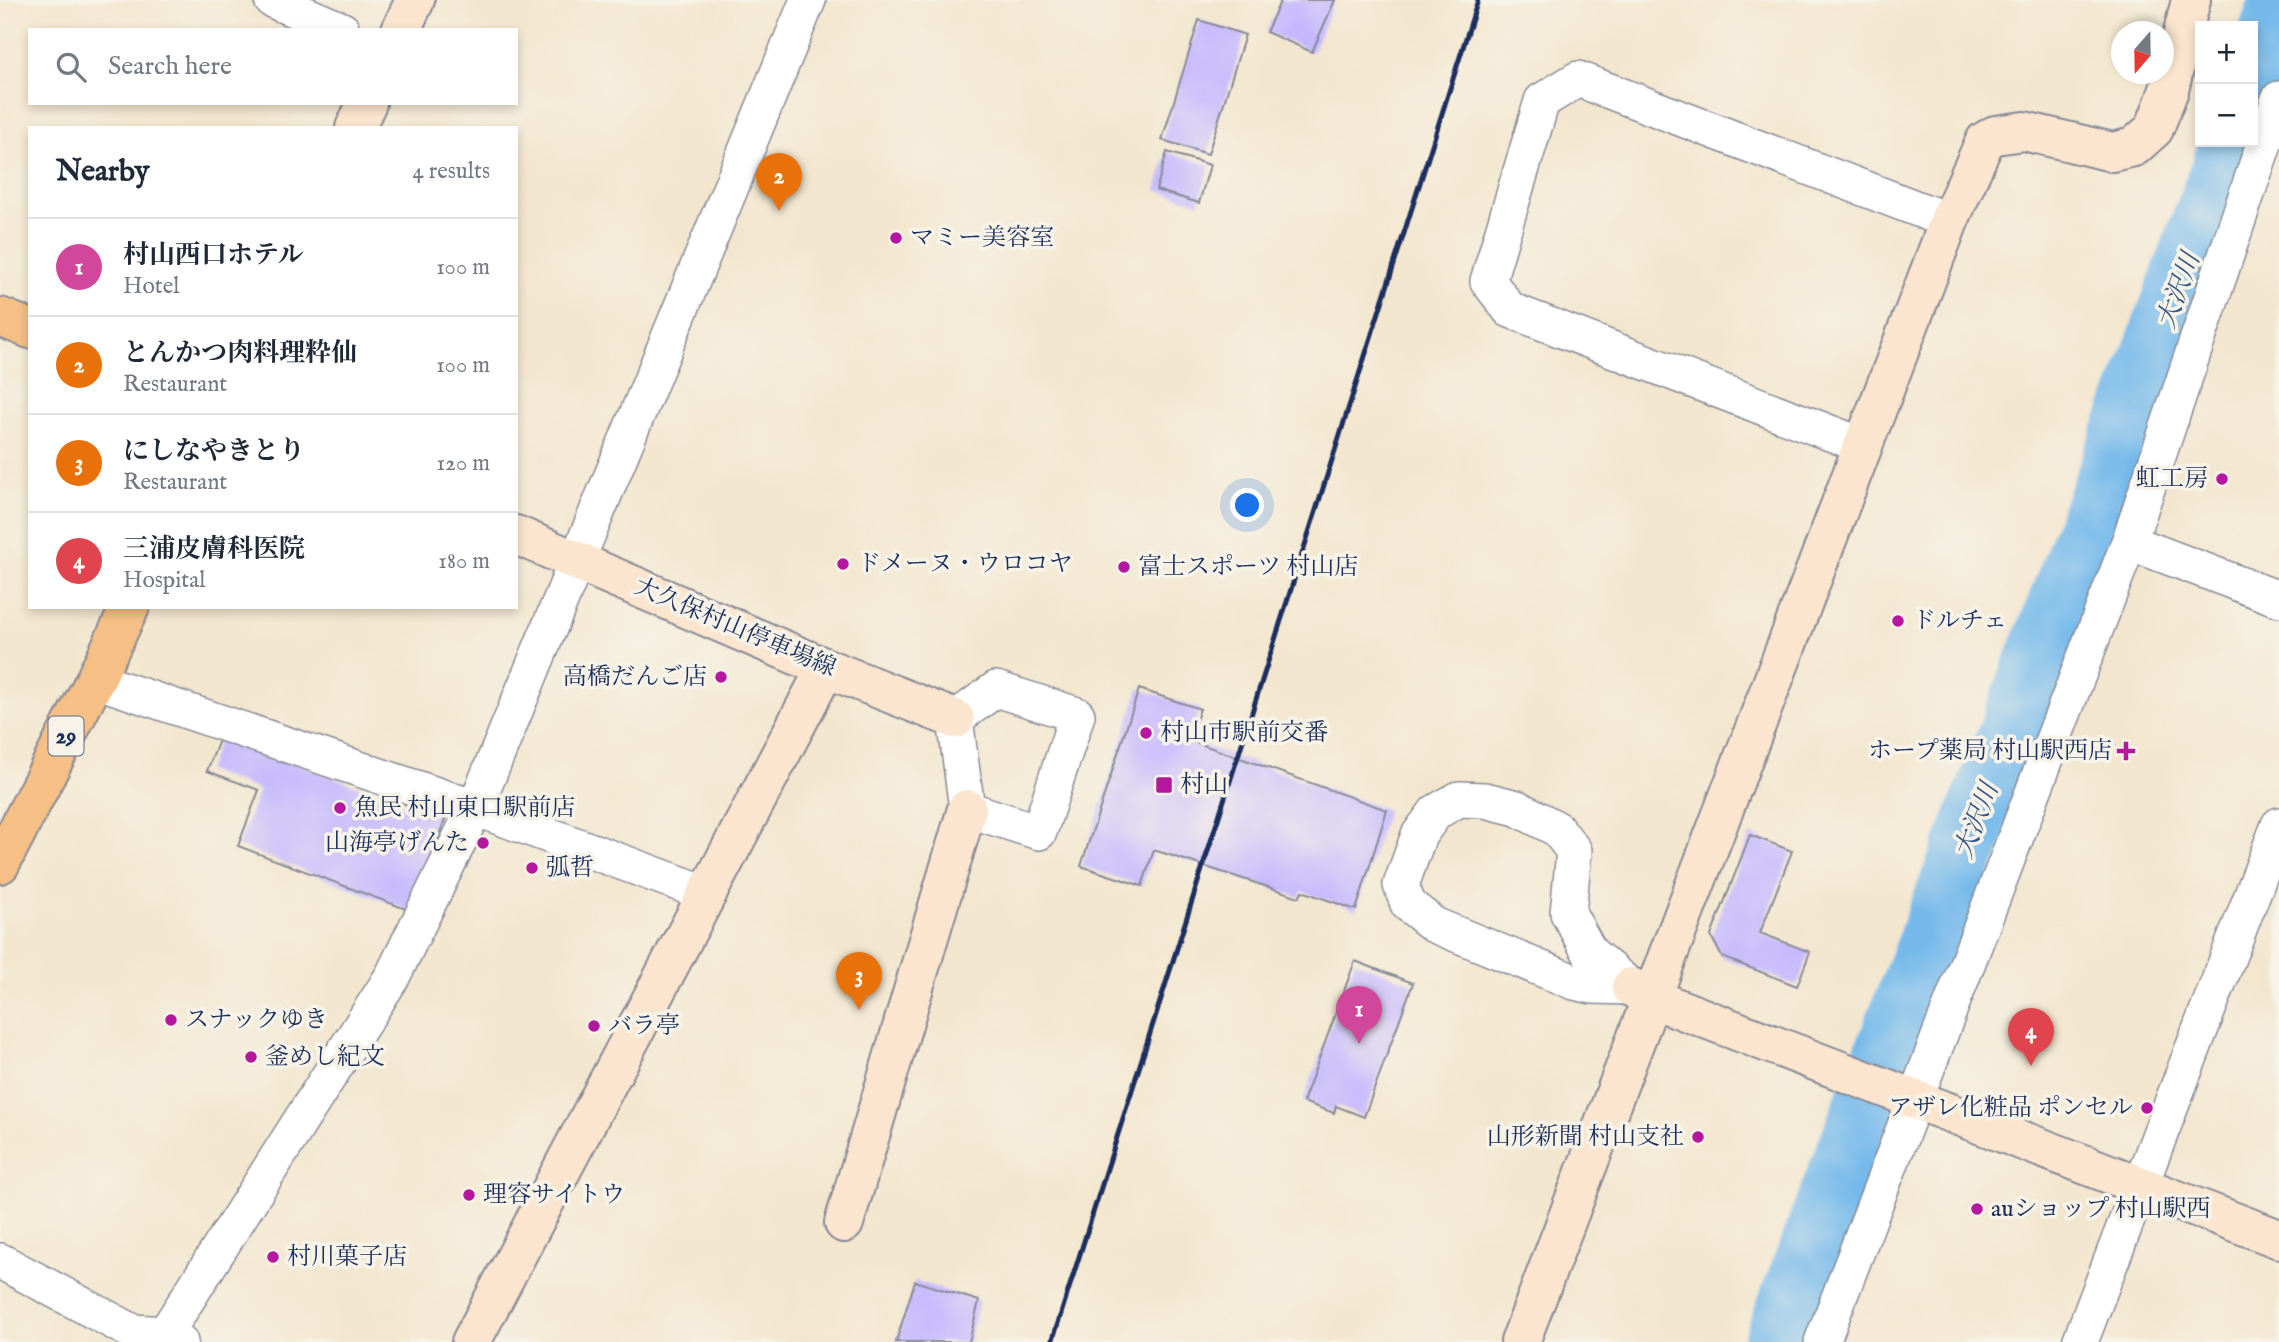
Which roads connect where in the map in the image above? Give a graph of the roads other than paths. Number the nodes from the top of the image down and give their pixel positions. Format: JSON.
{"nodes":[{"id":1,"x":272,"y":0,"type":"edge"},
{"id":2,"x":415,"y":0,"type":"edge"},
{"id":3,"x":808,"y":0,"type":"edge"},
{"id":4,"x":2191,"y":0,"type":"edge"},
{"id":5,"x":337,"y":28,"type":"edge"},
{"id":6,"x":402,"y":28,"type":"edge"},
{"id":7,"x":2279,"y":99,"type":"edge"},
{"id":8,"x":366,"y":105,"type":"edge"},
{"id":9,"x":356,"y":126,"type":"edge"},
{"id":10,"x":1949,"y":221,"type":"junction"},
{"id":11,"x":0,"y":317,"type":"edge"},
{"id":12,"x":28,"y":328,"type":"edge"},
{"id":13,"x":1864,"y":446,"type":"junction"},
{"id":14,"x":518,"y":536,"type":"edge"},
{"id":15,"x":2129,"y":542,"type":"junction"},
{"id":16,"x":578,"y":561,"type":"junction"},
{"id":17,"x":2279,"y":599,"type":"edge"},
{"id":18,"x":129,"y":609,"type":"edge"},
{"id":19,"x":826,"y":668,"type":"junction"},
{"id":20,"x":95,"y":680,"type":"junction"},
{"id":21,"x":955,"y":719,"type":"junction"},
{"id":22,"x":475,"y":808,"type":"junction"},
{"id":23,"x":967,"y":809,"type":"junction"},
{"id":24,"x":2279,"y":825,"type":"edge"},
{"id":25,"x":1,"y":858,"type":"edge"},
{"id":26,"x":708,"y":894,"type":"junction"},
{"id":27,"x":1641,"y":993,"type":"junction"},
{"id":28,"x":1903,"y":1094,"type":"junction"},
{"id":29,"x":2140,"y":1185,"type":"junction"},
{"id":30,"x":844,"y":1223,"type":"dead end"},
{"id":31,"x":2279,"y":1239,"type":"edge"},
{"id":32,"x":0,"y":1261,"type":"edge"},
{"id":33,"x":169,"y":1339,"type":"edge"},
{"id":34,"x":471,"y":1342,"type":"edge"},
{"id":35,"x":1520,"y":1342,"type":"edge"},
{"id":36,"x":1822,"y":1342,"type":"edge"},
{"id":37,"x":2080,"y":1342,"type":"edge"}],
"edges":[{"from":1,"to":5,"type":"street"},
{"from":2,"to":6,"type":"street"},
{"from":3,"to":16,"type":"street"},
{"from":4,"to":10,"type":"street"},
{"from":7,"to":15,"type":"street"},
{"from":8,"to":9,"type":"street"},
{"from":10,"to":13,"type":"street"},
{"from":10,"to":13,"type":"street"},
{"from":11,"to":12,"type":"main road"},
{"from":13,"to":27,"type":"street"},
{"from":14,"to":16,"type":"street","name":"大久保村山停車場線"},
{"from":15,"to":17,"type":"street"},
{"from":15,"to":28,"type":"street"},
{"from":16,"to":19,"type":"street","name":"大久保村山停車場線"},
{"from":16,"to":22,"type":"street"},
{"from":18,"to":20,"type":"main road","number":"29"},
{"from":19,"to":21,"type":"street","name":"大久保村山停車場線"},
{"from":19,"to":26,"type":"street"},
{"from":20,"to":22,"type":"street"},
{"from":20,"to":25,"type":"main road","number":"29"},
{"from":21,"to":23,"type":"street"},
{"from":21,"to":23,"type":"street"},
{"from":22,"to":26,"type":"street"},
{"from":22,"to":33,"type":"street"},
{"from":23,"to":30,"type":"street"},
{"from":24,"to":29,"type":"street"},
{"from":26,"to":34,"type":"street"},
{"from":27,"to":27,"type":"street"},
{"from":27,"to":28,"type":"street"},
{"from":27,"to":35,"type":"street"},
{"from":28,"to":29,"type":"street"},
{"from":28,"to":36,"type":"street"},
{"from":29,"to":31,"type":"street"},
{"from":29,"to":37,"type":"street"},
{"from":32,"to":33,"type":"street"}]}
